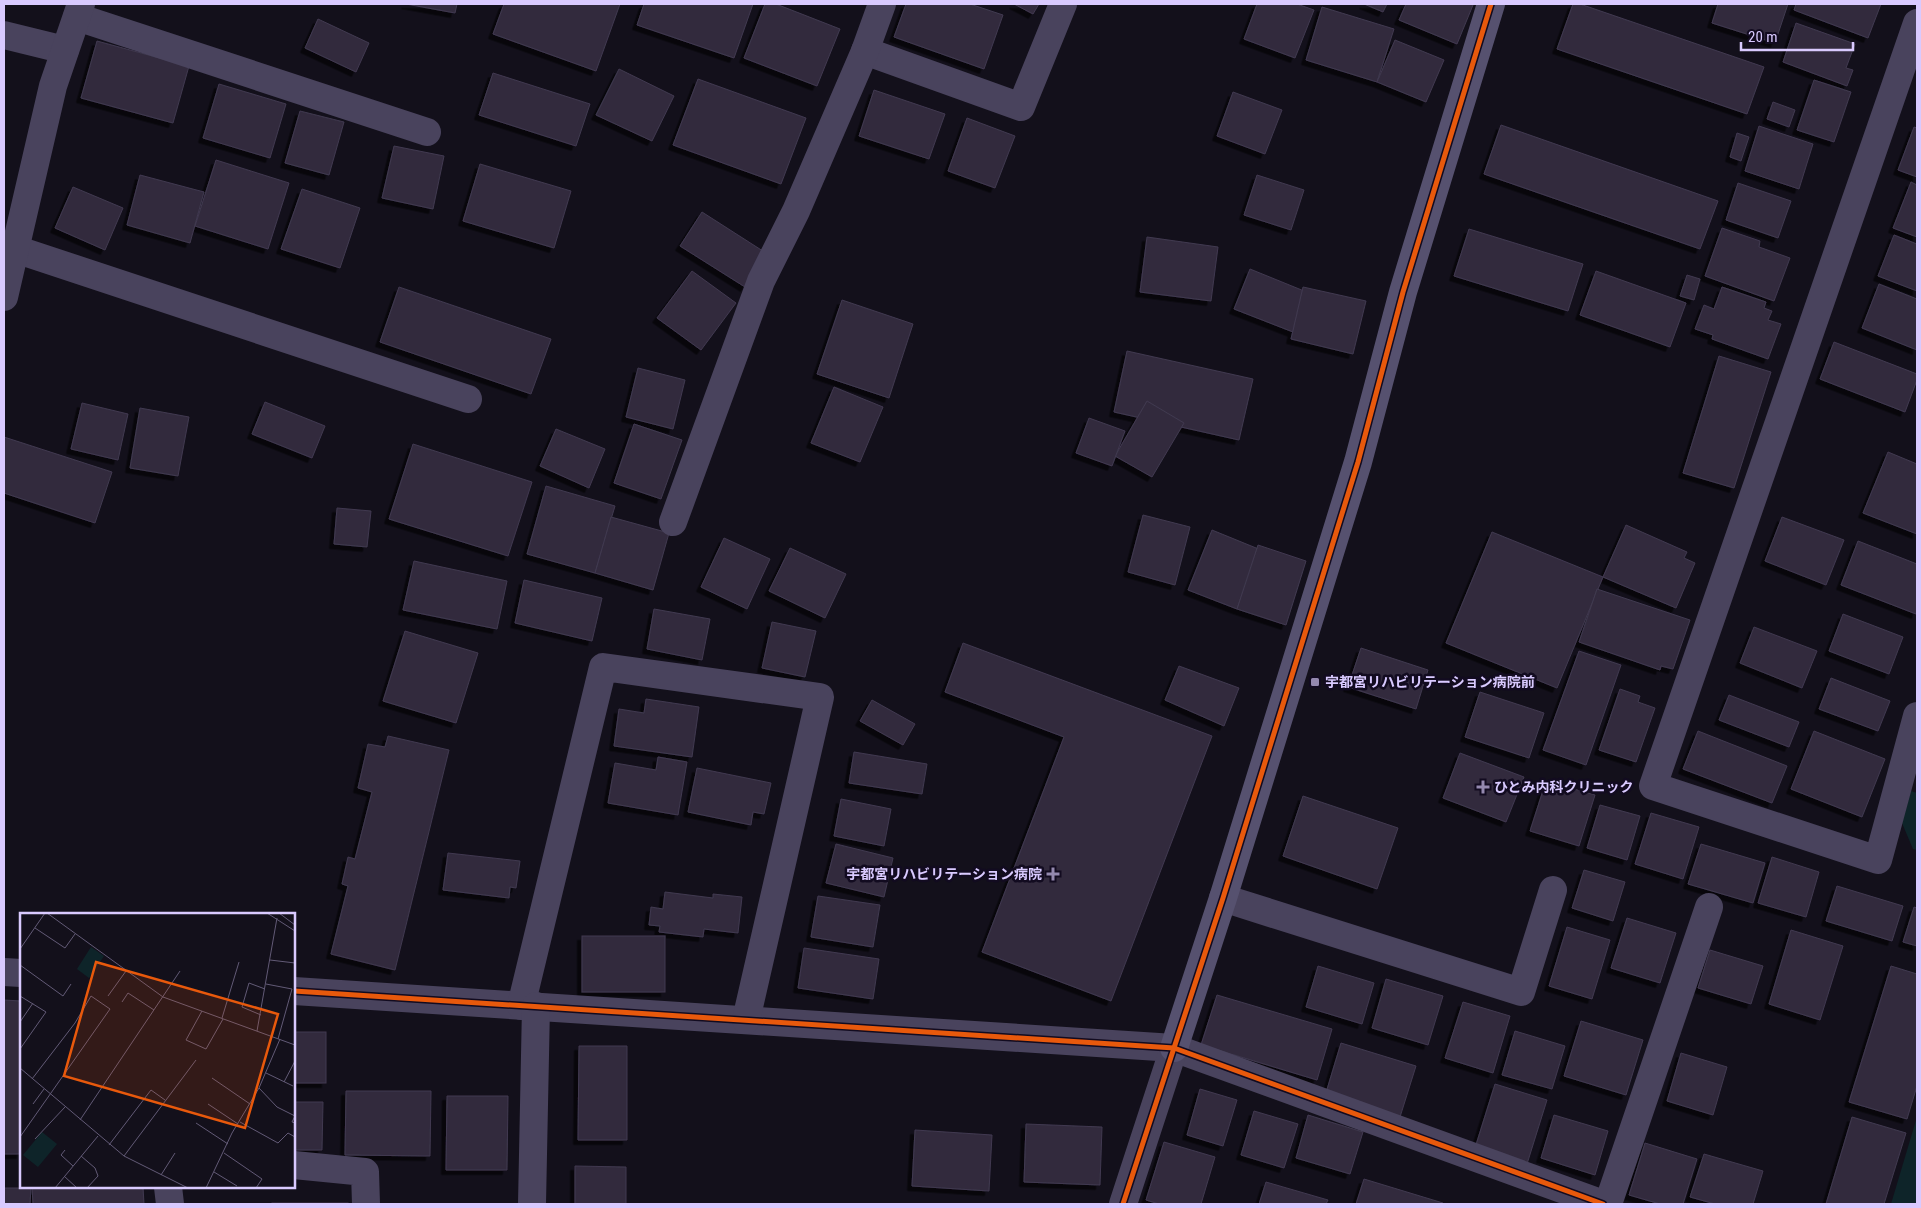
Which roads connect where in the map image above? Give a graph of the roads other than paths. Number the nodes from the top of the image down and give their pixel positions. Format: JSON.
{"nodes":[{"id":1,"x":882,"y":4,"type":"edge"},
{"id":2,"x":1063,"y":4,"type":"edge"},
{"id":3,"x":1490,"y":4,"type":"edge"},
{"id":4,"x":79,"y":10,"type":"edge"},
{"id":5,"x":1917,"y":23,"type":"edge"},
{"id":6,"x":4,"y":35,"type":"edge"},
{"id":7,"x":65,"y":50,"type":"junction"},
{"id":8,"x":865,"y":51,"type":"junction"},
{"id":9,"x":427,"y":132,"type":"dead end"},
{"id":10,"x":15,"y":249,"type":"junction"},
{"id":11,"x":4,"y":297,"type":"edge"},
{"id":12,"x":468,"y":400,"type":"dead end"},
{"id":13,"x":673,"y":522,"type":"dead end"},
{"id":14,"x":1917,"y":716,"type":"edge"},
{"id":15,"x":1553,"y":890,"type":"dead end"},
{"id":16,"x":1223,"y":898,"type":"junction"},
{"id":17,"x":1709,"y":906,"type":"dead end"},
{"id":18,"x":4,"y":972,"type":"edge"},
{"id":19,"x":20,"y":973,"type":"edge"},
{"id":20,"x":295,"y":991,"type":"edge"},
{"id":21,"x":528,"y":1006,"type":"junction"},
{"id":22,"x":746,"y":1020,"type":"junction"},
{"id":23,"x":1174,"y":1048,"type":"junction"},
{"id":24,"x":295,"y":1165,"type":"edge"},
{"id":25,"x":168,"y":1188,"type":"edge"},
{"id":26,"x":170,"y":1204,"type":"edge"},
{"id":27,"x":366,"y":1204,"type":"edge"},
{"id":28,"x":532,"y":1204,"type":"edge"},
{"id":29,"x":1123,"y":1204,"type":"edge"},
{"id":30,"x":1603,"y":1204,"type":"edge"},
{"id":31,"x":1608,"y":1204,"type":"edge"}],
"edges":[{"from":1,"to":8,"type":"street"},
{"from":2,"to":8,"type":"street"},
{"from":3,"to":16,"type":"street"},
{"from":4,"to":7,"type":"street"},
{"from":4,"to":9,"type":"street"},
{"from":5,"to":14,"type":"street"},
{"from":6,"to":7,"type":"street"},
{"from":7,"to":10,"type":"street"},
{"from":8,"to":13,"type":"street"},
{"from":10,"to":11,"type":"street"},
{"from":10,"to":12,"type":"street"},
{"from":15,"to":16,"type":"street"},
{"from":16,"to":23,"type":"street"},
{"from":17,"to":31,"type":"street"},
{"from":18,"to":19,"type":"street"},
{"from":20,"to":21,"type":"street"},
{"from":21,"to":22,"type":"street"},
{"from":21,"to":22,"type":"street"},
{"from":21,"to":28,"type":"street"},
{"from":22,"to":23,"type":"street"},
{"from":23,"to":29,"type":"street"},
{"from":23,"to":30,"type":"street"},
{"from":24,"to":27,"type":"street"},
{"from":25,"to":26,"type":"street"}]}
